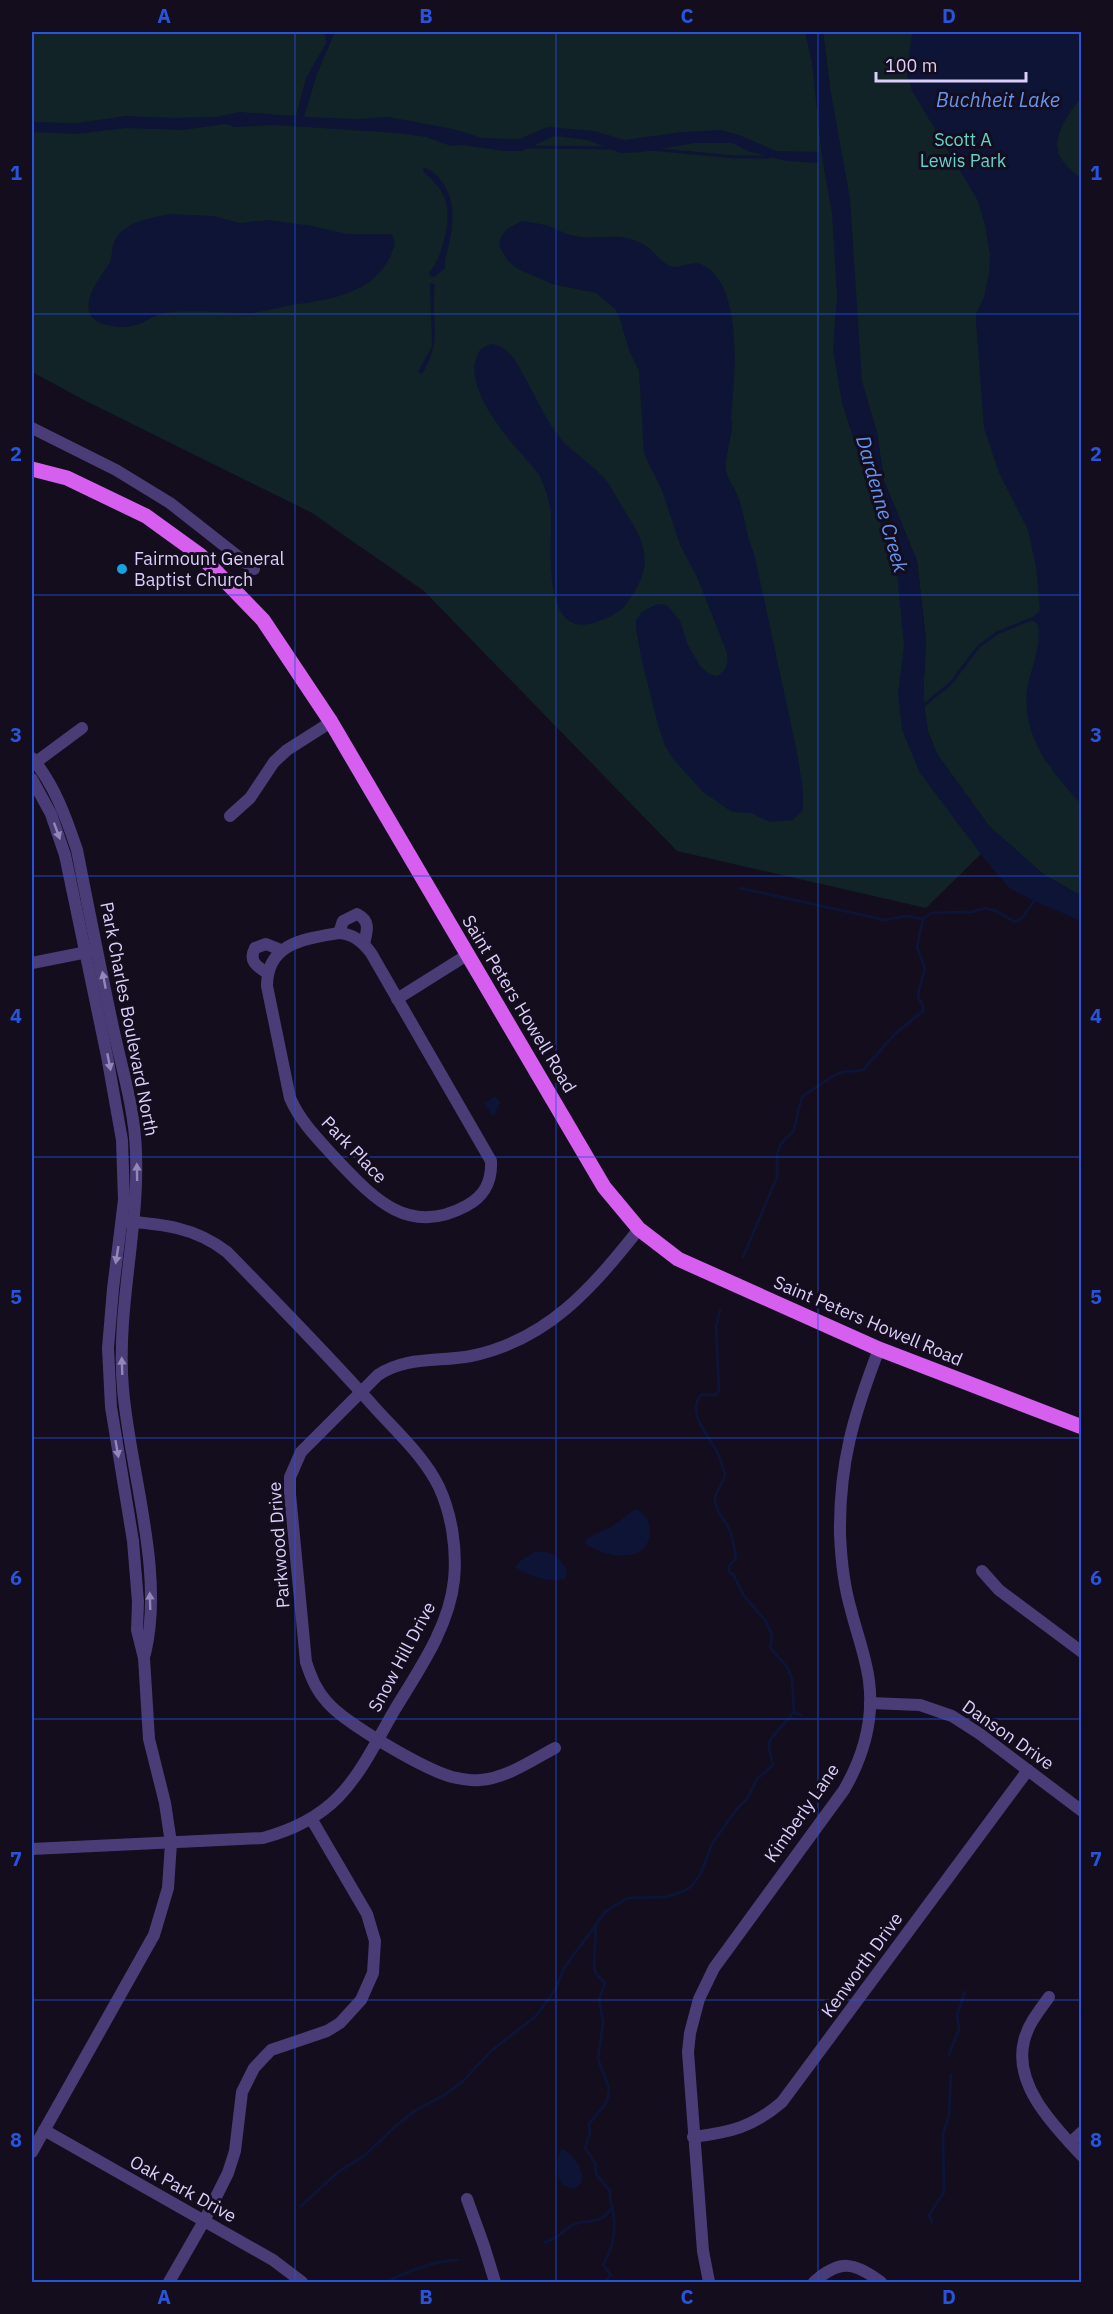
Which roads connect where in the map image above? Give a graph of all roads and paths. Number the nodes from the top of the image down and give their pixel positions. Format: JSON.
{"nodes":[{"id":1,"x":32,"y":428,"type":"edge"},
{"id":2,"x":32,"y":469,"type":"edge"},
{"id":3,"x":254,"y":569,"type":"dead end"},
{"id":4,"x":331,"y":722,"type":"junction"},
{"id":5,"x":82,"y":728,"type":"dead end"},
{"id":6,"x":33,"y":762,"type":"edge"},
{"id":7,"x":32,"y":779,"type":"edge"},
{"id":8,"x":230,"y":816,"type":"dead end"},
{"id":9,"x":339,"y":933,"type":"junction"},
{"id":10,"x":364,"y":944,"type":"junction"},
{"id":11,"x":98,"y":950,"type":"junction"},
{"id":12,"x":281,"y":950,"type":"junction"},
{"id":13,"x":85,"y":952,"type":"junction"},
{"id":14,"x":467,"y":955,"type":"junction"},
{"id":15,"x":32,"y":963,"type":"edge"},
{"id":16,"x":268,"y":973,"type":"junction"},
{"id":17,"x":397,"y":999,"type":"junction"},
{"id":18,"x":128,"y":1221,"type":"junction"},
{"id":19,"x":639,"y":1229,"type":"junction"},
{"id":20,"x":879,"y":1349,"type":"junction"},
{"id":21,"x":361,"y":1391,"type":"junction"},
{"id":22,"x":125,"y":1406,"type":"junction"},
{"id":23,"x":111,"y":1407,"type":"junction"},
{"id":24,"x":1082,"y":1427,"type":"edge"},
{"id":25,"x":982,"y":1572,"type":"dead end"},
{"id":26,"x":1080,"y":1648,"type":"edge"},
{"id":27,"x":144,"y":1658,"type":"junction"},
{"id":28,"x":870,"y":1703,"type":"junction"},
{"id":29,"x":378,"y":1739,"type":"junction"},
{"id":30,"x":555,"y":1748,"type":"dead end"},
{"id":31,"x":1028,"y":1770,"type":"junction"},
{"id":32,"x":1082,"y":1811,"type":"edge"},
{"id":33,"x":312,"y":1820,"type":"junction"},
{"id":34,"x":171,"y":1843,"type":"junction"},
{"id":35,"x":32,"y":1849,"type":"edge"},
{"id":36,"x":1049,"y":1997,"type":"dead end"},
{"id":37,"x":44,"y":2130,"type":"junction"},
{"id":38,"x":1082,"y":2132,"type":"edge"},
{"id":39,"x":693,"y":2137,"type":"junction"},
{"id":40,"x":1070,"y":2143,"type":"junction"},
{"id":41,"x":32,"y":2152,"type":"edge"},
{"id":42,"x":1082,"y":2156,"type":"edge"},
{"id":43,"x":466,"y":2199,"type":"dead end"},
{"id":44,"x":204,"y":2221,"type":"junction"},
{"id":45,"x":169,"y":2283,"type":"edge"},
{"id":46,"x":302,"y":2283,"type":"edge"},
{"id":47,"x":495,"y":2283,"type":"edge"},
{"id":48,"x":709,"y":2283,"type":"edge"},
{"id":49,"x":814,"y":2283,"type":"edge"},
{"id":50,"x":881,"y":2283,"type":"edge"}],
"edges":[{"from":1,"to":3,"type":"street"},
{"from":2,"to":4,"type":"main road","name":"Saint Peters Howell Road"},
{"from":4,"to":8,"type":"street"},
{"from":4,"to":14,"type":"main road","name":"Saint Peters Howell Road"},
{"from":5,"to":6,"type":"street"},
{"from":6,"to":11,"type":"street","name":"Park Charles Boulevard North"},
{"from":7,"to":13,"type":"street","name":"Park Charles Boulevard North","one_way":true},
{"from":9,"to":10,"type":"street"},
{"from":9,"to":10,"type":"street","name":"Park Place"},
{"from":9,"to":12,"type":"street","name":"Park Place"},
{"from":10,"to":17,"type":"street","name":"Park Place"},
{"from":11,"to":13,"type":"street"},
{"from":18,"to":11,"type":"street","name":"Park Charles Boulevard North","one_way":true},
{"from":12,"to":16,"type":"street"},
{"from":12,"to":16,"type":"street","name":"Park Place"},
{"from":13,"to":15,"type":"street"},
{"from":13,"to":18,"type":"street","name":"Park Charles Boulevard North","one_way":true},
{"from":14,"to":17,"type":"street"},
{"from":14,"to":19,"type":"main road","name":"Saint Peters Howell Road"},
{"from":16,"to":17,"type":"street","name":"Park Place"},
{"from":18,"to":21,"type":"street","name":"Snow Hill Drive"},
{"from":22,"to":18,"type":"street","name":"Park Charles Boulevard North","one_way":true},
{"from":18,"to":23,"type":"street","name":"Park Charles Boulevard North","one_way":true},
{"from":19,"to":20,"type":"main road","name":"Saint Peters Howell Road"},
{"from":19,"to":21,"type":"street","name":"Parkwood Drive"},
{"from":20,"to":24,"type":"main road","name":"Saint Peters Howell Road"},
{"from":20,"to":28,"type":"street","name":"Kimberly Lane"},
{"from":21,"to":29,"type":"street","name":"Snow Hill Drive"},
{"from":21,"to":29,"type":"street","name":"Parkwood Drive"},
{"from":22,"to":23,"type":"street"},
{"from":27,"to":22,"type":"street","name":"Park Charles Boulevard North","one_way":true},
{"from":23,"to":27,"type":"street","name":"Park Charles Boulevard North","one_way":true},
{"from":25,"to":26,"type":"street"},
{"from":27,"to":34,"type":"street","name":"Park Charles Boulevard North"},
{"from":28,"to":31,"type":"street","name":"Danson Drive"},
{"from":28,"to":39,"type":"street","name":"Kimberly Lane"},
{"from":29,"to":30,"type":"street","name":"Parkwood Drive"},
{"from":29,"to":33,"type":"street","name":"Snow Hill Drive"},
{"from":31,"to":32,"type":"street","name":"Danson Drive"},
{"from":31,"to":39,"type":"street","name":"Kenworth Drive"},
{"from":33,"to":34,"type":"street","name":"Snow Hill Drive"},
{"from":33,"to":44,"type":"street"},
{"from":34,"to":35,"type":"street","name":"Snow Hill Drive"},
{"from":34,"to":37,"type":"street","name":"Park Charles Boulevard North"},
{"from":36,"to":40,"type":"street"},
{"from":37,"to":41,"type":"street","name":"Park Charles Boulevard North"},
{"from":37,"to":44,"type":"street","name":"Oak Park Drive"},
{"from":38,"to":40,"type":"street"},
{"from":39,"to":48,"type":"street","name":"Kimberly Lane"},
{"from":40,"to":42,"type":"street"},
{"from":43,"to":47,"type":"street"},
{"from":44,"to":45,"type":"street"},
{"from":44,"to":46,"type":"street","name":"Oak Park Drive"},
{"from":49,"to":50,"type":"street"}]}
